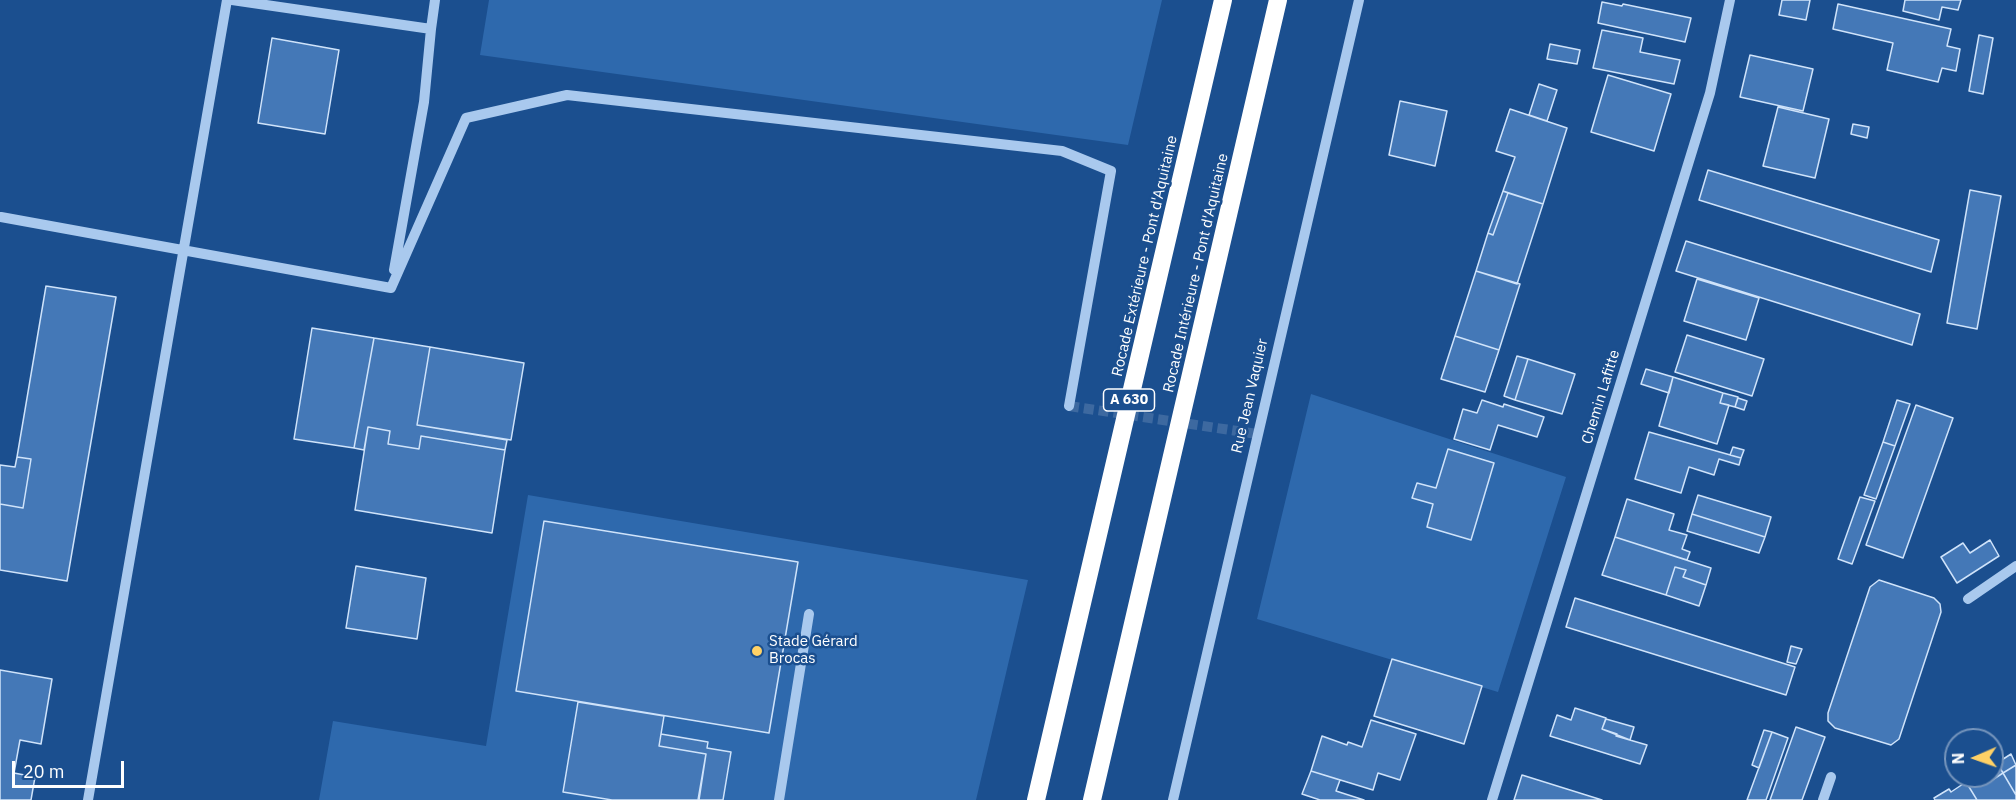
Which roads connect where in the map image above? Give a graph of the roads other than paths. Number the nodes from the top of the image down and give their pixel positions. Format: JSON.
{"nodes":[{"id":1,"x":226,"y":0,"type":"edge"},
{"id":2,"x":232,"y":0,"type":"edge"},
{"id":3,"x":435,"y":0,"type":"edge"},
{"id":4,"x":1222,"y":0,"type":"edge"},
{"id":5,"x":1278,"y":0,"type":"edge"},
{"id":6,"x":1359,"y":0,"type":"edge"},
{"id":7,"x":1730,"y":0,"type":"edge"},
{"id":8,"x":430,"y":29,"type":"junction"},
{"id":9,"x":1,"y":217,"type":"edge"},
{"id":10,"x":183,"y":250,"type":"junction"},
{"id":11,"x":391,"y":288,"type":"junction"},
{"id":12,"x":1069,"y":406,"type":"dead end"},
{"id":13,"x":2016,"y":566,"type":"edge"},
{"id":14,"x":1968,"y":599,"type":"dead end"},
{"id":15,"x":808,"y":614,"type":"dead end"},
{"id":16,"x":1830,"y":777,"type":"dead end"},
{"id":17,"x":88,"y":800,"type":"edge"},
{"id":18,"x":779,"y":800,"type":"edge"},
{"id":19,"x":1036,"y":800,"type":"edge"},
{"id":20,"x":1092,"y":800,"type":"edge"},
{"id":21,"x":1173,"y":800,"type":"edge"},
{"id":22,"x":1492,"y":800,"type":"edge"},
{"id":23,"x":1823,"y":800,"type":"edge"}],
"edges":[{"from":1,"to":10,"type":"street"},
{"from":2,"to":8,"type":"street"},
{"from":3,"to":8,"type":"street"},
{"from":4,"to":19,"type":"highway","name":"Rocade Extérieure - Pont d'Aquitaine","number":"A 630","bridge":true},
{"from":5,"to":20,"type":"highway","name":"Rocade Intérieure - Pont d'Aquitaine","bridge":true},
{"from":6,"to":21,"type":"street","name":"Rue Jean Vaquier"},
{"from":7,"to":22,"type":"street","name":"Chemin Lafitte"},
{"from":8,"to":11,"type":"street"},
{"from":9,"to":10,"type":"street"},
{"from":10,"to":11,"type":"street"},
{"from":10,"to":17,"type":"street"},
{"from":11,"to":12,"type":"street"},
{"from":13,"to":14,"type":"street"},
{"from":15,"to":18,"type":"street"},
{"from":16,"to":23,"type":"street"}]}
